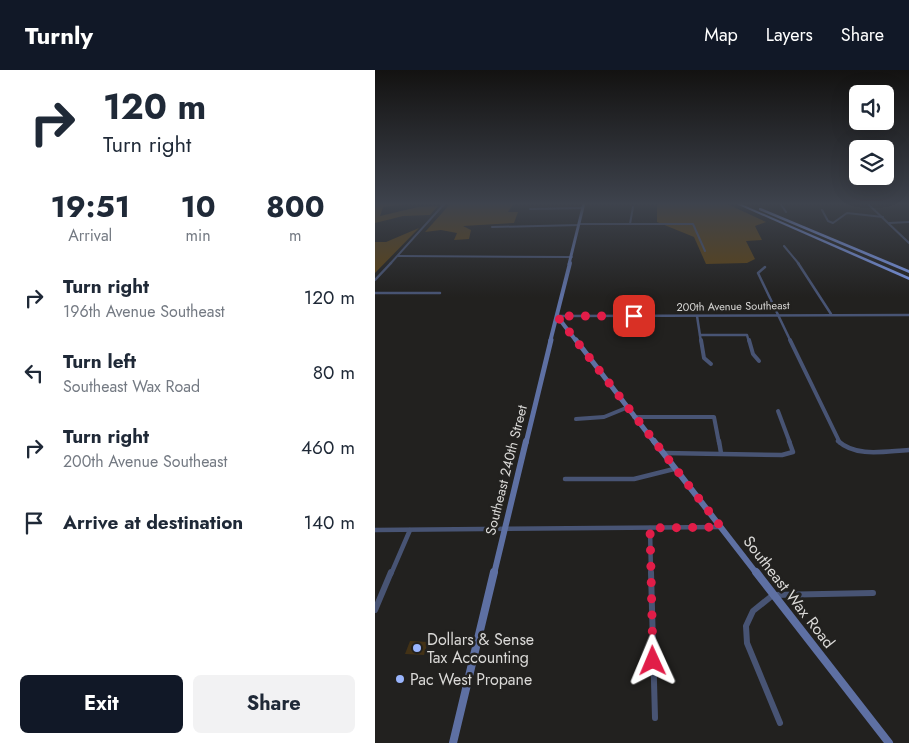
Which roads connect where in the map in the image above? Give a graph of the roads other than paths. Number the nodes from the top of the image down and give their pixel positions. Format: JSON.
{"nodes":[{"id":1,"x":418,"y":234,"type":"edge"},
{"id":2,"x":577,"y":234,"type":"edge"},
{"id":3,"x":698,"y":234,"type":"edge"},
{"id":4,"x":807,"y":234,"type":"edge"},
{"id":5,"x":821,"y":234,"type":"edge"},
{"id":6,"x":784,"y":246,"type":"dead end"},
{"id":7,"x":705,"y":251,"type":"dead end"},
{"id":8,"x":399,"y":256,"type":"junction"},
{"id":9,"x":572,"y":257,"type":"junction"},
{"id":10,"x":765,"y":267,"type":"dead end"},
{"id":11,"x":909,"y":272,"type":"edge"},
{"id":12,"x":909,"y":279,"type":"edge"},
{"id":13,"x":375,"y":280,"type":"edge"},
{"id":14,"x":375,"y":293,"type":"edge"},
{"id":15,"x":440,"y":293,"type":"dead end"},
{"id":16,"x":776,"y":314,"type":"junction"},
{"id":17,"x":831,"y":314,"type":"junction"},
{"id":18,"x":909,"y":315,"type":"edge"},
{"id":19,"x":557,"y":316,"type":"junction"},
{"id":20,"x":697,"y":316,"type":"junction"},
{"id":21,"x":700,"y":335,"type":"junction"},
{"id":22,"x":747,"y":335,"type":"joint"},
{"id":23,"x":759,"y":361,"type":"dead end"},
{"id":24,"x":711,"y":364,"type":"dead end"},
{"id":25,"x":627,"y":408,"type":"junction"},
{"id":26,"x":779,"y":410,"type":"dead end"},
{"id":27,"x":634,"y":417,"type":"junction"},
{"id":28,"x":576,"y":419,"type":"dead end"},
{"id":29,"x":838,"y":441,"type":"joint"},
{"id":30,"x":909,"y":450,"type":"edge"},
{"id":31,"x":661,"y":453,"type":"junction"},
{"id":32,"x":721,"y":453,"type":"junction"},
{"id":33,"x":674,"y":469,"type":"junction"},
{"id":34,"x":565,"y":479,"type":"dead end"},
{"id":35,"x":721,"y":527,"type":"junction"},
{"id":36,"x":650,"y":528,"type":"junction"},
{"id":37,"x":504,"y":529,"type":"junction"},
{"id":38,"x":375,"y":530,"type":"edge"},
{"id":39,"x":410,"y":530,"type":"junction"},
{"id":40,"x":873,"y":593,"type":"dead end"},
{"id":41,"x":773,"y":595,"type":"junction"},
{"id":42,"x":375,"y":610,"type":"edge"},
{"id":43,"x":655,"y":718,"type":"dead end"},
{"id":44,"x":780,"y":723,"type":"dead end"},
{"id":45,"x":453,"y":743,"type":"edge"},
{"id":46,"x":889,"y":743,"type":"edge"}],
"edges":[{"from":1,"to":8,"type":"street"},
{"from":2,"to":9,"type":"main road","name":"Southeast 240th Street"},
{"from":3,"to":7,"type":"street"},
{"from":4,"to":12,"type":"highway"},
{"from":5,"to":11,"type":"highway"},
{"from":6,"to":17,"type":"street"},
{"from":8,"to":9,"type":"street"},
{"from":8,"to":13,"type":"street"},
{"from":9,"to":19,"type":"main road","name":"Southeast 240th Street"},
{"from":10,"to":16,"type":"street"},
{"from":14,"to":15,"type":"street"},
{"from":16,"to":17,"type":"street","name":"200th Avenue Southeast"},
{"from":16,"to":20,"type":"street","name":"200th Avenue Southeast"},
{"from":16,"to":29,"type":"street"},
{"from":17,"to":18,"type":"street","name":"200th Avenue Southeast"},
{"from":19,"to":20,"type":"street","name":"200th Avenue Southeast"},
{"from":19,"to":25,"type":"main road","name":"Southeast Wax Road"},
{"from":19,"to":37,"type":"main road","name":"Southeast 240th Street"},
{"from":20,"to":21,"type":"street"},
{"from":21,"to":22,"type":"street"},
{"from":21,"to":24,"type":"street"},
{"from":22,"to":23,"type":"street"},
{"from":25,"to":27,"type":"main road","name":"Southeast Wax Road"},
{"from":25,"to":28,"type":"street"},
{"from":26,"to":32,"type":"street"},
{"from":27,"to":31,"type":"main road","name":"Southeast Wax Road"},
{"from":27,"to":32,"type":"street"},
{"from":29,"to":30,"type":"street"},
{"from":31,"to":32,"type":"street"},
{"from":31,"to":33,"type":"main road","name":"Southeast Wax Road"},
{"from":33,"to":34,"type":"street"},
{"from":33,"to":35,"type":"main road","name":"Southeast Wax Road"},
{"from":35,"to":36,"type":"street"},
{"from":35,"to":41,"type":"main road","name":"Southeast Wax Road"},
{"from":36,"to":37,"type":"street"},
{"from":36,"to":43,"type":"street"},
{"from":37,"to":39,"type":"street"},
{"from":37,"to":45,"type":"main road","name":"Southeast 240th Street"},
{"from":38,"to":39,"type":"street"},
{"from":39,"to":42,"type":"street"},
{"from":40,"to":41,"type":"street"},
{"from":41,"to":44,"type":"street"},
{"from":41,"to":46,"type":"main road","name":"Southeast Wax Road"}]}
